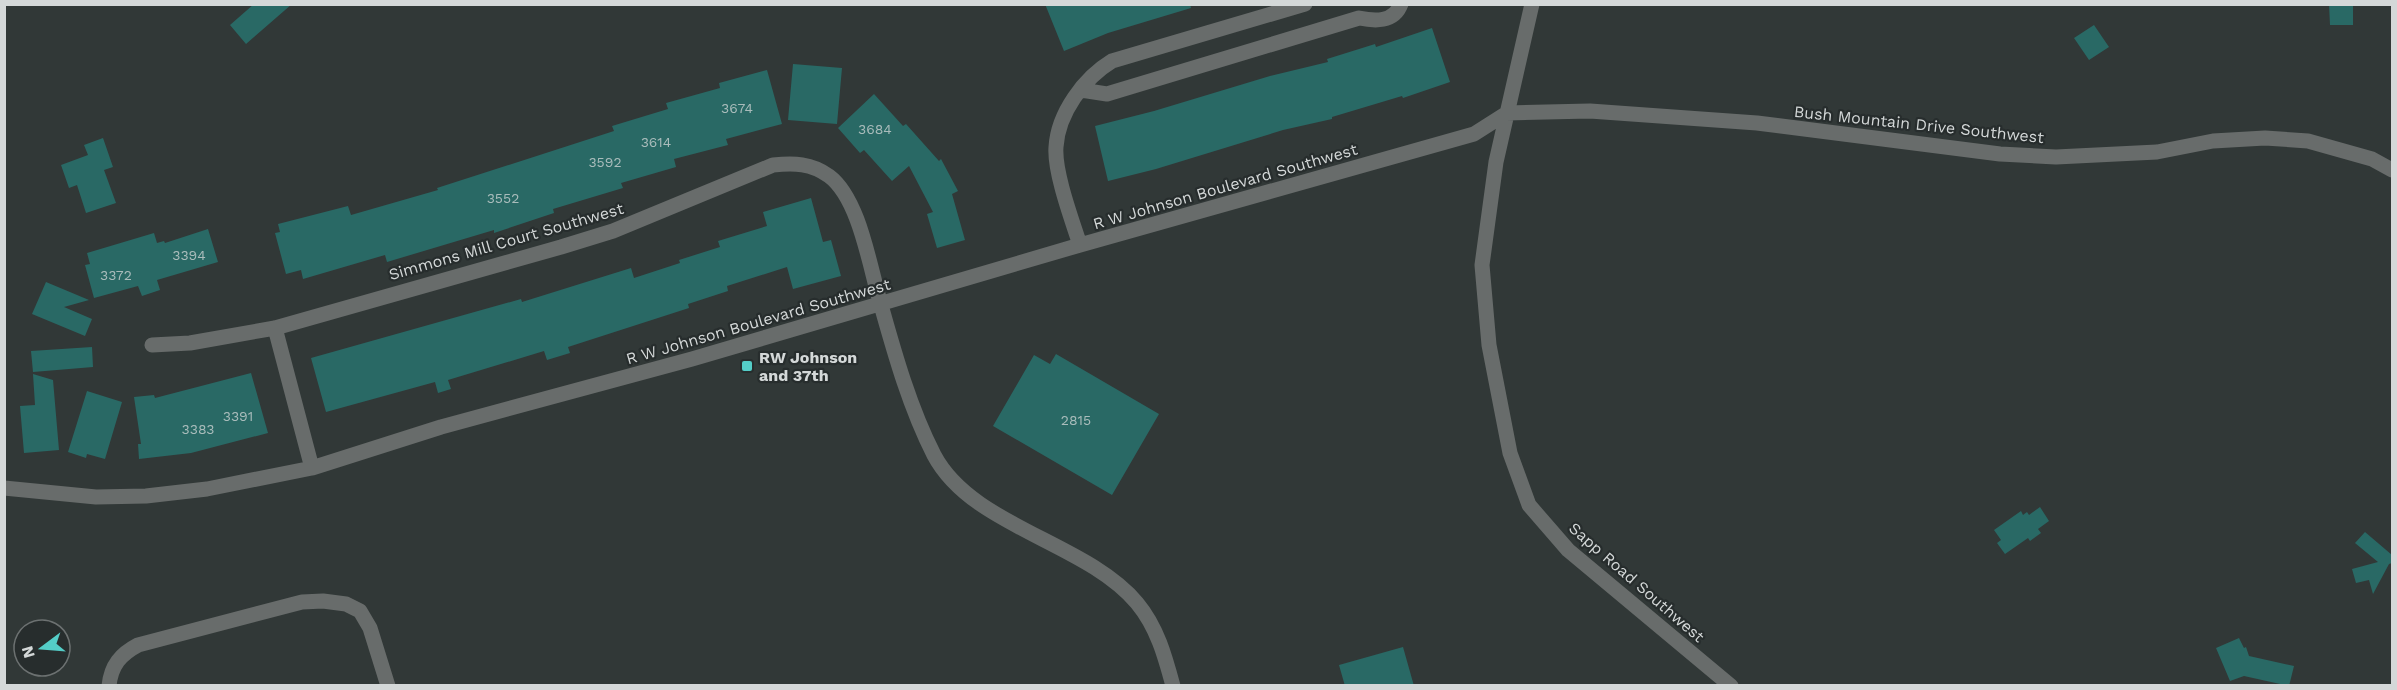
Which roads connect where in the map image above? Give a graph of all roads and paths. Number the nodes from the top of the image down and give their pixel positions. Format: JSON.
{"nodes":[{"id":1,"x":1305,"y":4,"type":"edge"},
{"id":2,"x":1401,"y":4,"type":"edge"},
{"id":3,"x":1532,"y":4,"type":"edge"},
{"id":4,"x":1081,"y":90,"type":"junction"},
{"id":5,"x":1507,"y":113,"type":"junction"},
{"id":6,"x":2392,"y":170,"type":"edge"},
{"id":7,"x":1080,"y":245,"type":"junction"},
{"id":8,"x":881,"y":305,"type":"junction"},
{"id":9,"x":275,"y":328,"type":"junction"},
{"id":10,"x":152,"y":345,"type":"dead end"},
{"id":11,"x":312,"y":468,"type":"junction"},
{"id":12,"x":4,"y":488,"type":"edge"},
{"id":13,"x":109,"y":686,"type":"edge"},
{"id":14,"x":388,"y":686,"type":"edge"},
{"id":15,"x":1173,"y":686,"type":"edge"},
{"id":16,"x":1731,"y":686,"type":"edge"}],
"edges":[{"from":1,"to":4,"type":"street"},
{"from":2,"to":4,"type":"street"},
{"from":3,"to":5,"type":"street","name":"Sapp Road Southwest"},
{"from":4,"to":7,"type":"street"},
{"from":5,"to":6,"type":"street","name":"Bush Mountain Drive Southwest"},
{"from":5,"to":7,"type":"street","name":"R W Johnson Boulevard Southwest"},
{"from":5,"to":16,"type":"street","name":"Sapp Road Southwest"},
{"from":7,"to":8,"type":"street","name":"R W Johnson Boulevard Southwest"},
{"from":8,"to":9,"type":"street","name":"Simmons Mill Court Southwest"},
{"from":8,"to":11,"type":"street","name":"R W Johnson Boulevard Southwest"},
{"from":8,"to":15,"type":"street","name":"Simmons Mill Court Southwest"},
{"from":9,"to":10,"type":"street","name":"Simmons Mill Court Southwest"},
{"from":9,"to":11,"type":"street"},
{"from":11,"to":12,"type":"street","name":"R W Johnson Boulevard Southwest"},
{"from":13,"to":14,"type":"street"}]}
